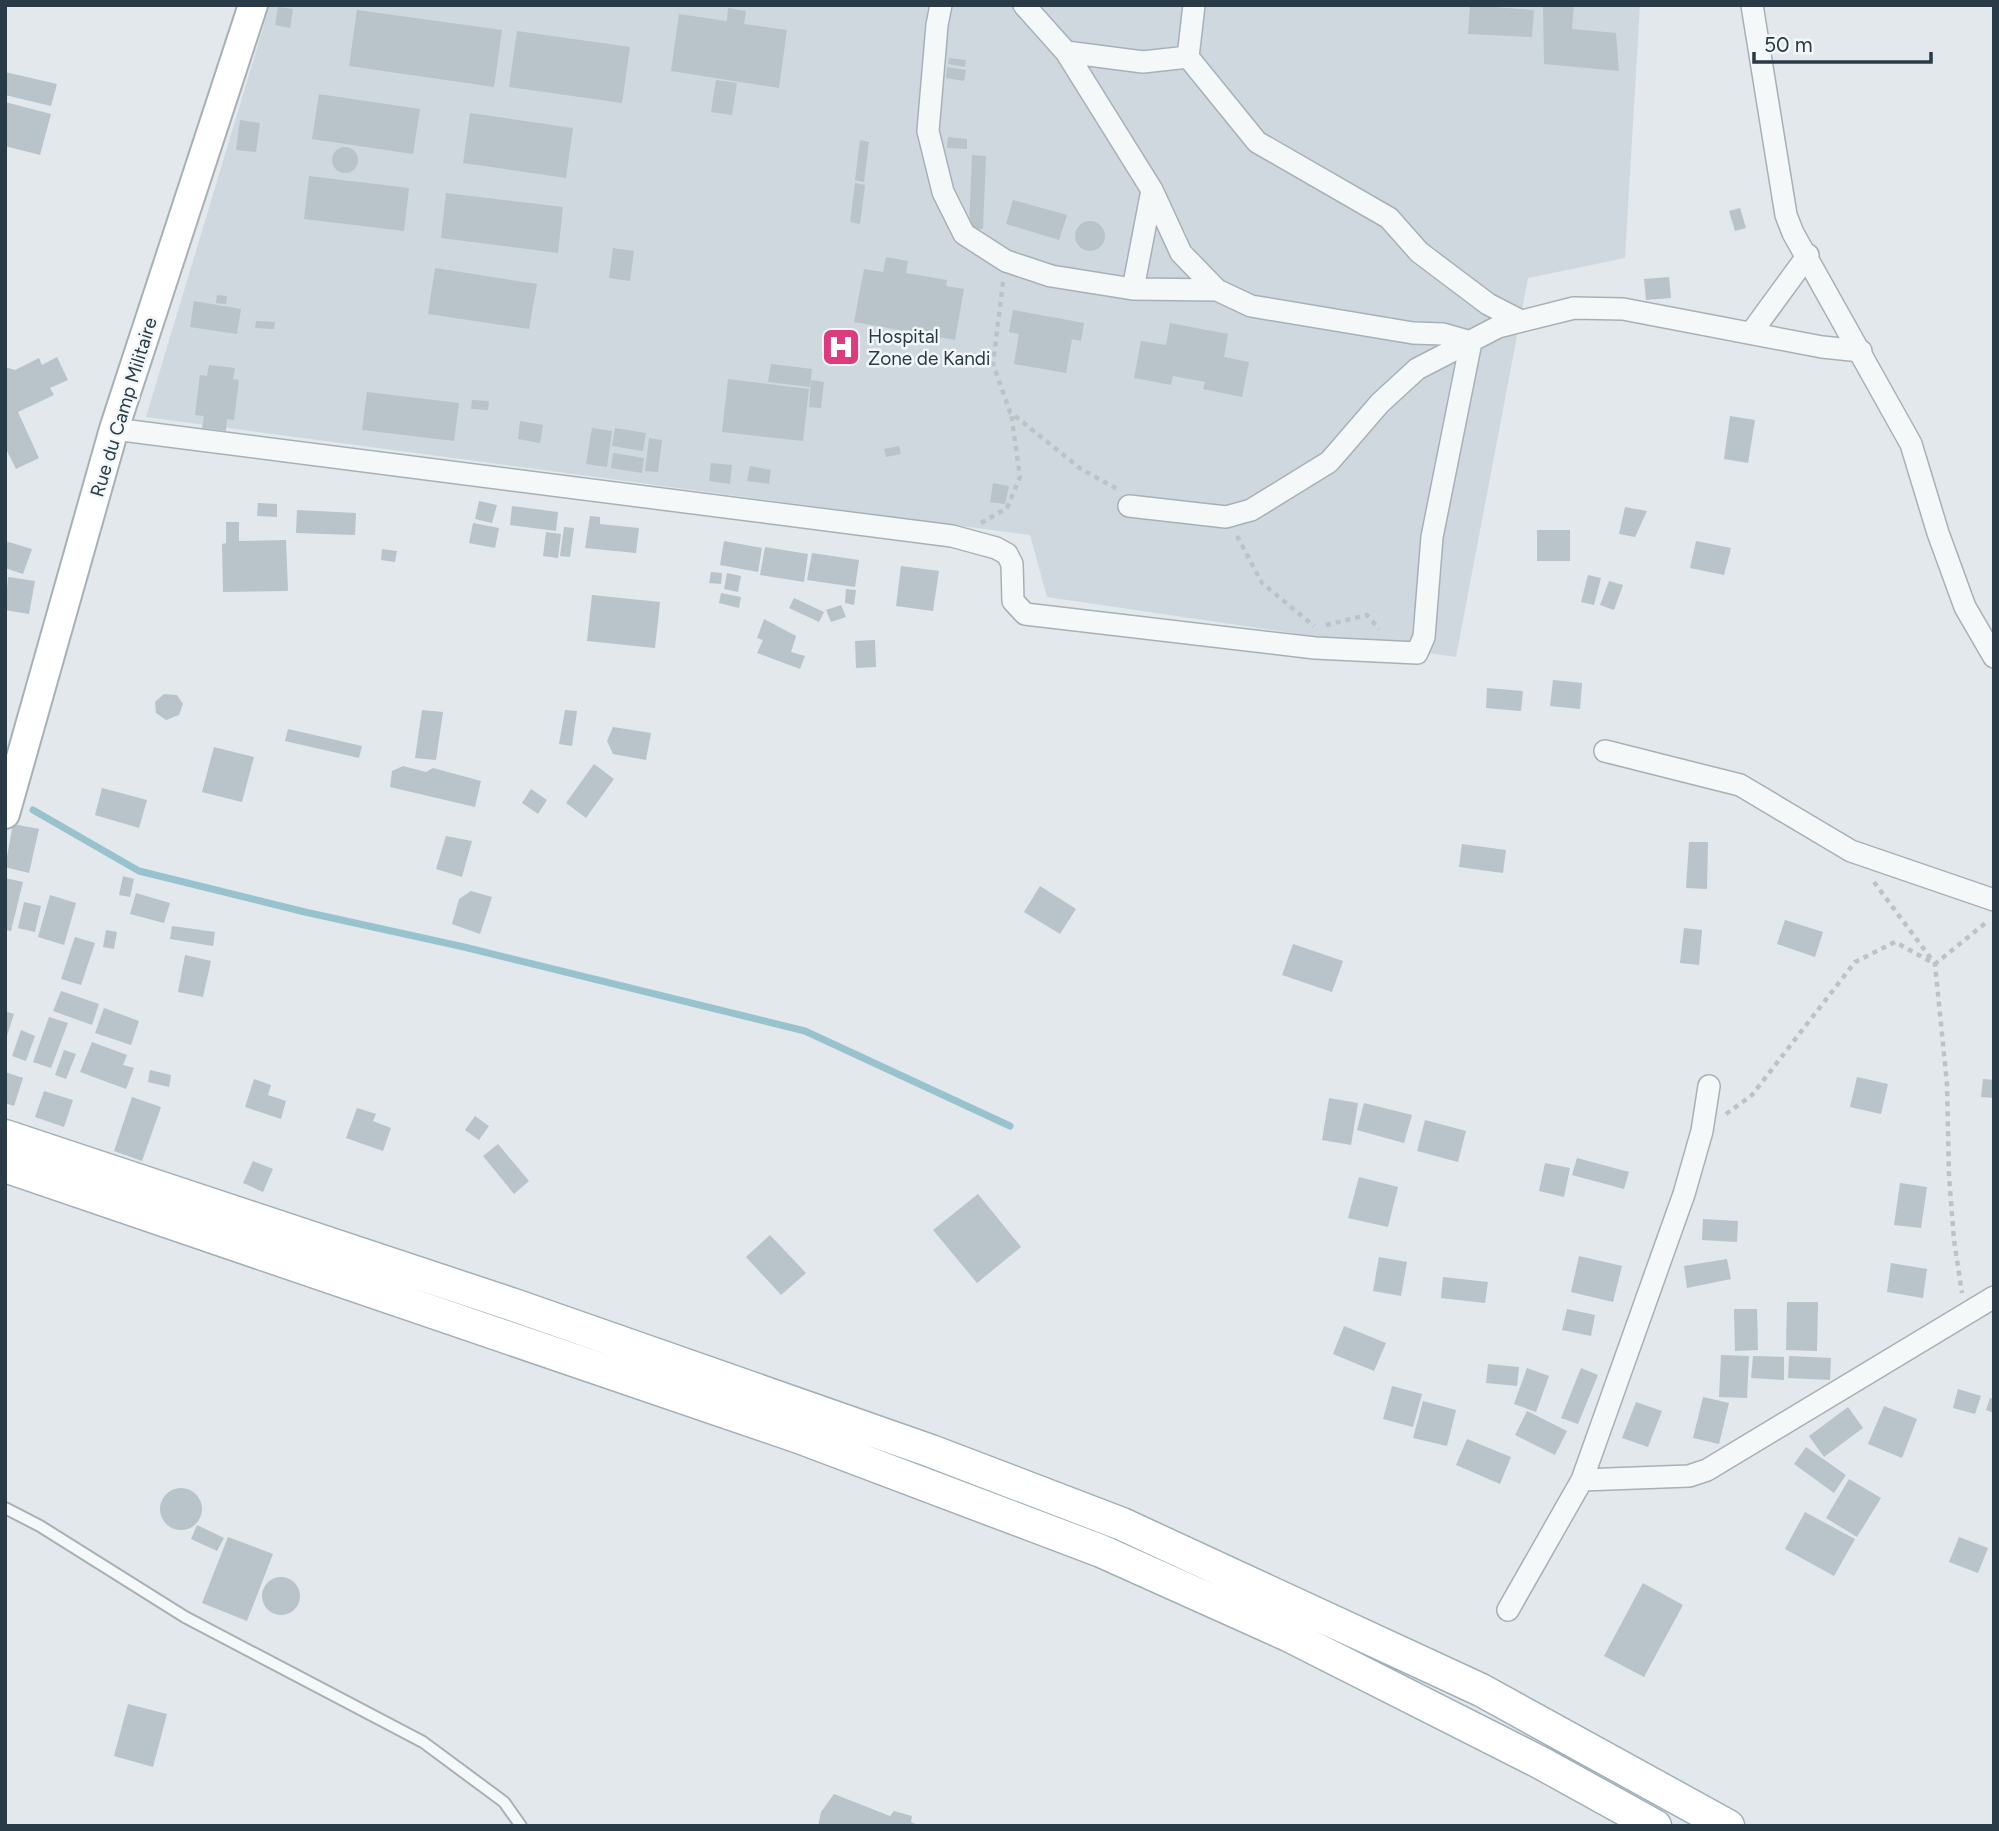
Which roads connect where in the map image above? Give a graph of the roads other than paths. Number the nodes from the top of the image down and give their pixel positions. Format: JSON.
{"nodes":[{"id":1,"x":253,"y":5,"type":"edge"},
{"id":2,"x":942,"y":5,"type":"edge"},
{"id":3,"x":1024,"y":5,"type":"edge"},
{"id":4,"x":1194,"y":5,"type":"edge"},
{"id":5,"x":1752,"y":5,"type":"edge"},
{"id":6,"x":1066,"y":51,"type":"junction"},
{"id":7,"x":1188,"y":57,"type":"junction"},
{"id":8,"x":1152,"y":190,"type":"junction"},
{"id":9,"x":1808,"y":256,"type":"junction"},
{"id":10,"x":1133,"y":289,"type":"junction"},
{"id":11,"x":1217,"y":290,"type":"junction"},
{"id":12,"x":1521,"y":321,"type":"junction"},
{"id":13,"x":1751,"y":333,"type":"junction"},
{"id":14,"x":1471,"y":342,"type":"junction"},
{"id":15,"x":1861,"y":351,"type":"junction"},
{"id":16,"x":114,"y":429,"type":"junction"},
{"id":17,"x":1129,"y":506,"type":"dead end"},
{"id":18,"x":1994,"y":656,"type":"edge"},
{"id":19,"x":1605,"y":751,"type":"dead end"},
{"id":20,"x":5,"y":814,"type":"edge"},
{"id":21,"x":1994,"y":900,"type":"edge"},
{"id":22,"x":1709,"y":1086,"type":"dead end"},
{"id":23,"x":5,"y":1136,"type":"edge"},
{"id":24,"x":5,"y":1166,"type":"edge"},
{"id":25,"x":1994,"y":1297,"type":"edge"},
{"id":26,"x":1582,"y":1480,"type":"junction"},
{"id":27,"x":5,"y":1508,"type":"edge"},
{"id":28,"x":1508,"y":1610,"type":"dead end"},
{"id":29,"x":521,"y":1826,"type":"edge"},
{"id":30,"x":1655,"y":1826,"type":"edge"},
{"id":31,"x":1728,"y":1826,"type":"edge"}],
"edges":[{"from":1,"to":16,"type":"street","name":"Rue du Camp Militaire"},
{"from":2,"to":10,"type":"street"},
{"from":3,"to":6,"type":"street"},
{"from":4,"to":7,"type":"street"},
{"from":5,"to":9,"type":"street"},
{"from":6,"to":7,"type":"street"},
{"from":6,"to":8,"type":"street"},
{"from":7,"to":12,"type":"street"},
{"from":8,"to":10,"type":"street"},
{"from":8,"to":11,"type":"street"},
{"from":9,"to":13,"type":"street"},
{"from":9,"to":15,"type":"street"},
{"from":10,"to":11,"type":"street"},
{"from":11,"to":14,"type":"street"},
{"from":12,"to":13,"type":"street"},
{"from":12,"to":14,"type":"street"},
{"from":13,"to":15,"type":"street"},
{"from":14,"to":16,"type":"street"},
{"from":14,"to":17,"type":"street"},
{"from":15,"to":18,"type":"street"},
{"from":16,"to":20,"type":"street","name":"Rue du Camp Militaire"},
{"from":19,"to":21,"type":"street"},
{"from":22,"to":26,"type":"street"},
{"from":23,"to":31,"type":"main road"},
{"from":24,"to":30,"type":"main road"},
{"from":25,"to":26,"type":"street"},
{"from":26,"to":28,"type":"street"},
{"from":27,"to":29,"type":"lane"}]}
